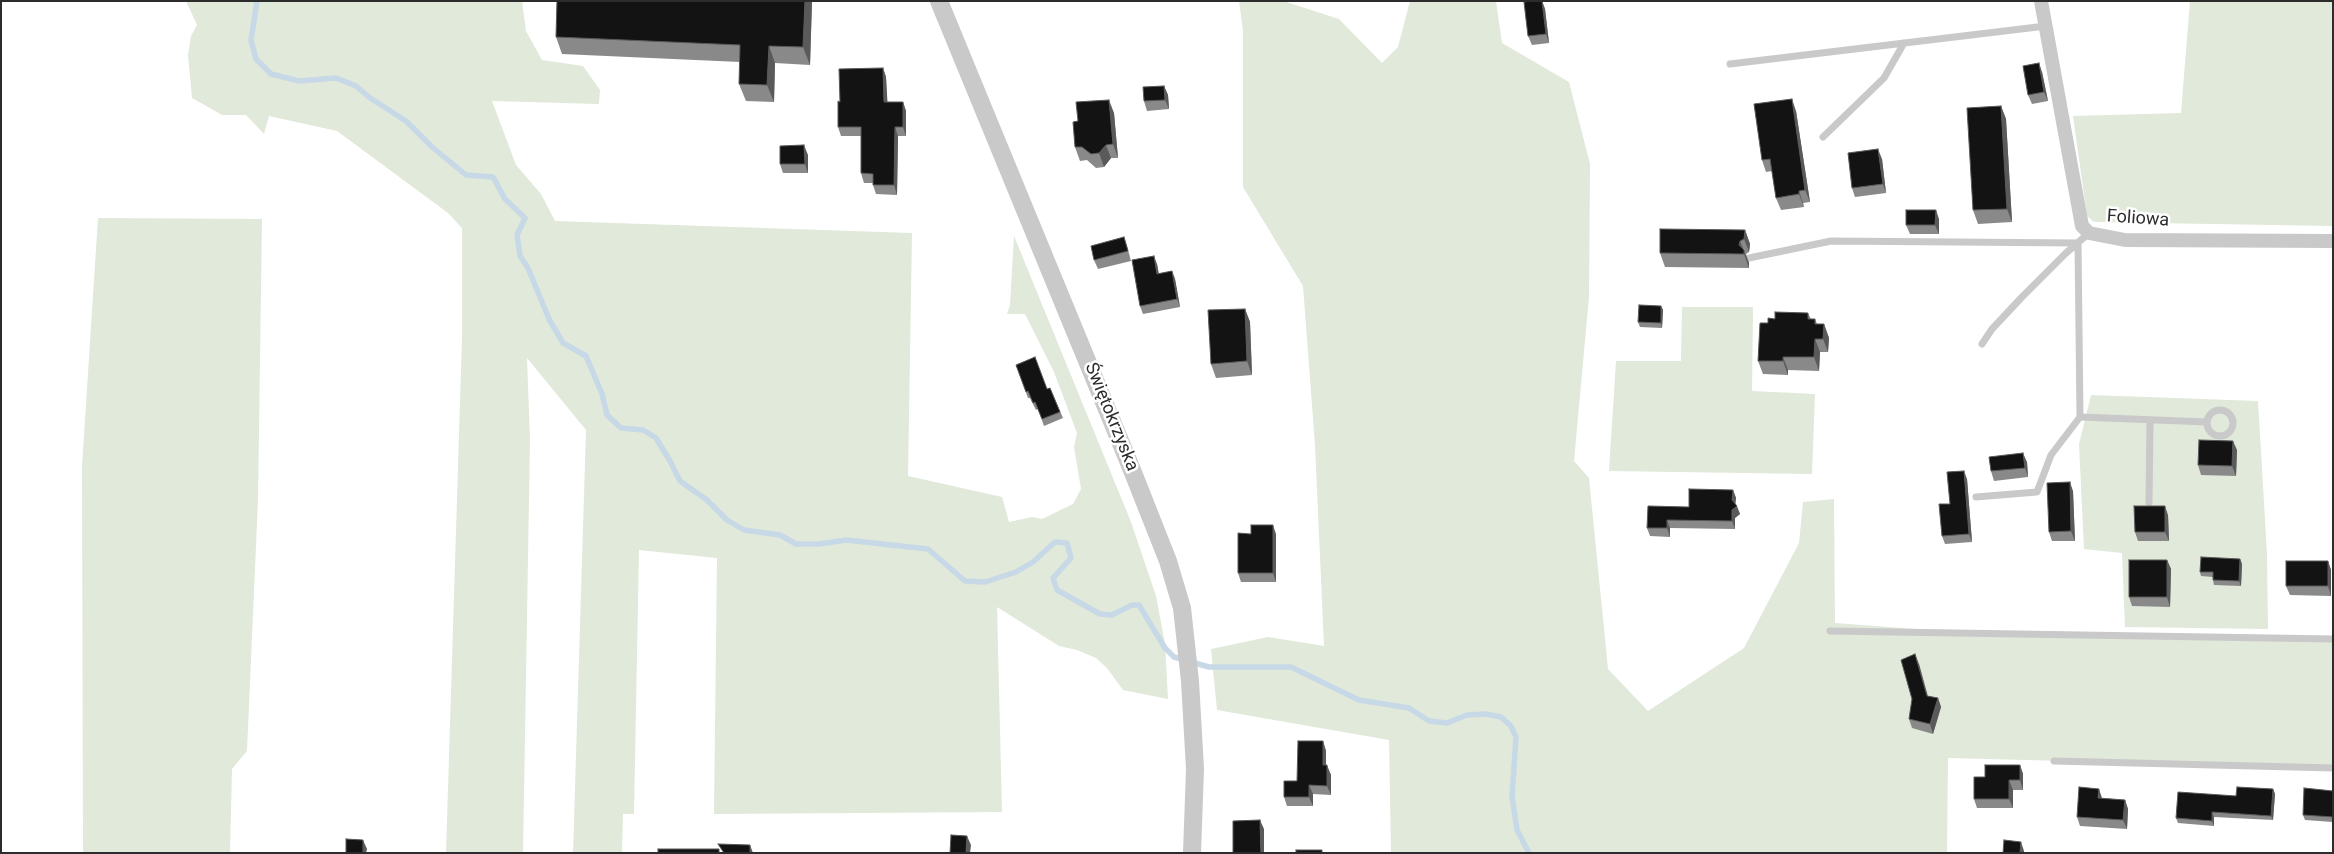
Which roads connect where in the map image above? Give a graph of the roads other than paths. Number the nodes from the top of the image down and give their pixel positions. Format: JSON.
{"nodes":[{"id":1,"x":939,"y":1,"type":"edge"},
{"id":2,"x":2041,"y":1,"type":"edge"},
{"id":3,"x":2046,"y":26,"type":"junction"},
{"id":4,"x":1904,"y":43,"type":"junction"},
{"id":5,"x":1730,"y":64,"type":"dead end"},
{"id":6,"x":1823,"y":137,"type":"dead end"},
{"id":7,"x":2084,"y":238,"type":"junction"},
{"id":8,"x":2333,"y":241,"type":"edge"},
{"id":9,"x":1749,"y":258,"type":"dead end"},
{"id":10,"x":1982,"y":344,"type":"dead end"},
{"id":11,"x":2080,"y":417,"type":"junction"},
{"id":12,"x":2150,"y":421,"type":"junction"},
{"id":13,"x":2207,"y":422,"type":"dead end"},
{"id":14,"x":1976,"y":497,"type":"dead end"},
{"id":15,"x":2149,"y":503,"type":"dead end"},
{"id":16,"x":1830,"y":630,"type":"dead end"},
{"id":17,"x":2333,"y":639,"type":"edge"},
{"id":18,"x":2054,"y":761,"type":"dead end"},
{"id":19,"x":2333,"y":768,"type":"edge"},
{"id":20,"x":1192,"y":853,"type":"edge"}],
"edges":[{"from":1,"to":20,"type":"street","name":"Świętokrzyska"},
{"from":2,"to":3,"type":"street","name":"Foliowa"},
{"from":3,"to":4,"type":"lane"},
{"from":3,"to":7,"type":"street","name":"Foliowa"},
{"from":4,"to":5,"type":"lane"},
{"from":4,"to":6,"type":"lane"},
{"from":7,"to":8,"type":"street","name":"Foliowa"},
{"from":7,"to":9,"type":"lane"},
{"from":7,"to":10,"type":"lane"},
{"from":7,"to":11,"type":"lane"},
{"from":11,"to":12,"type":"lane"},
{"from":11,"to":14,"type":"lane"},
{"from":12,"to":13,"type":"lane"},
{"from":12,"to":15,"type":"lane"},
{"from":16,"to":17,"type":"lane"},
{"from":18,"to":19,"type":"lane"}]}
